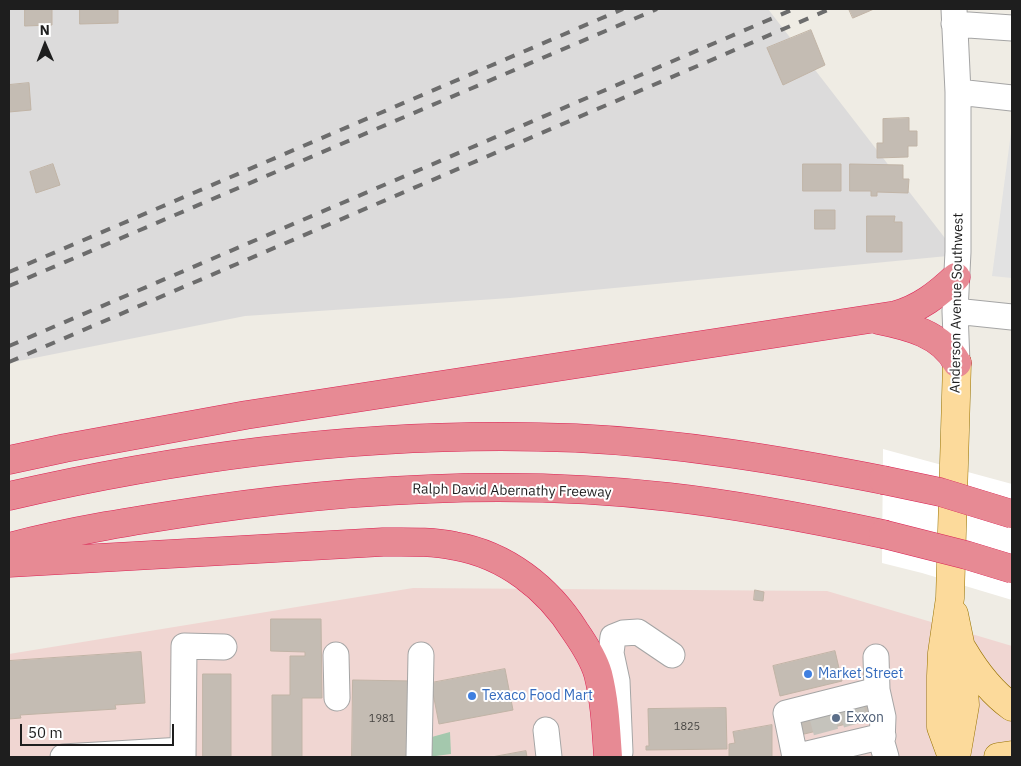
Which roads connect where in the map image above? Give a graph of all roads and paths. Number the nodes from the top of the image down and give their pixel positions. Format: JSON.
{"nodes":[{"id":1,"x":954,"y":16,"type":"edge"},
{"id":2,"x":1012,"y":28,"type":"edge"},
{"id":3,"x":958,"y":92,"type":"junction"},
{"id":4,"x":1008,"y":98,"type":"edge"},
{"id":5,"x":958,"y":120,"type":"junction"},
{"id":6,"x":956,"y":277,"type":"junction"},
{"id":7,"x":955,"y":311,"type":"junction"},
{"id":8,"x":1012,"y":317,"type":"edge"},
{"id":9,"x":875,"y":319,"type":"junction"},
{"id":10,"x":957,"y":363,"type":"junction"},
{"id":11,"x":9,"y":460,"type":"edge"},
{"id":12,"x":9,"y":496,"type":"edge"},
{"id":13,"x":1012,"y":514,"type":"edge"},
{"id":14,"x":9,"y":547,"type":"edge"},
{"id":15,"x":9,"y":563,"type":"edge"},
{"id":16,"x":1012,"y":569,"type":"edge"},
{"id":17,"x":950,"y":598,"type":"junction"},
{"id":18,"x":224,"y":647,"type":"dead end"},
{"id":19,"x":961,"y":648,"type":"junction"},
{"id":20,"x":336,"y":655,"type":"dead end"},
{"id":21,"x":421,"y":655,"type":"dead end"},
{"id":22,"x":672,"y":655,"type":"dead end"},
{"id":23,"x":876,"y":657,"type":"dead end"},
{"id":24,"x":877,"y":690,"type":"junction"},
{"id":25,"x":337,"y":698,"type":"dead end"},
{"id":26,"x":1010,"y":704,"type":"edge"},
{"id":27,"x":824,"y":724,"type":"junction"},
{"id":28,"x":864,"y":727,"type":"edge"},
{"id":29,"x":546,"y":730,"type":"dead end"},
{"id":30,"x":183,"y":753,"type":"edge"},
{"id":31,"x":1012,"y":755,"type":"edge"},
{"id":32,"x":63,"y":757,"type":"edge"},
{"id":33,"x":419,"y":757,"type":"edge"},
{"id":34,"x":550,"y":757,"type":"edge"},
{"id":35,"x":608,"y":757,"type":"edge"},
{"id":36,"x":620,"y":757,"type":"edge"},
{"id":37,"x":795,"y":757,"type":"edge"},
{"id":38,"x":954,"y":757,"type":"edge"},
{"id":39,"x":998,"y":757,"type":"edge"}],
"edges":[{"from":1,"to":2,"type":"street"},
{"from":1,"to":3,"type":"street","name":"Anderson Avenue Southwest"},
{"from":3,"to":4,"type":"street"},
{"from":3,"to":5,"type":"street","name":"Anderson Avenue Southwest"},
{"from":4,"to":5,"type":"street"},
{"from":5,"to":6,"type":"street","name":"Anderson Avenue Southwest"},
{"from":6,"to":7,"type":"street","name":"Anderson Avenue Southwest"},
{"from":6,"to":9,"type":"highway"},
{"from":7,"to":8,"type":"street"},
{"from":7,"to":10,"type":"street","name":"Anderson Avenue Southwest"},
{"from":9,"to":10,"type":"highway"},
{"from":9,"to":11,"type":"highway"},
{"from":10,"to":17,"type":"main road","name":"Anderson Avenue Southwest"},
{"from":12,"to":13,"type":"highway","bridge":true},
{"from":14,"to":16,"type":"highway","name":"Ralph David Abernathy Freeway","bridge":true},
{"from":15,"to":35,"type":"highway"},
{"from":17,"to":19,"type":"main road","name":"Anderson Avenue Southwest"},
{"from":17,"to":38,"type":"main road","name":"Anderson Avenue Southwest"},
{"from":18,"to":30,"type":"street"},
{"from":19,"to":26,"type":"main road"},
{"from":19,"to":38,"type":"main road","name":"Anderson Avenue Southwest"},
{"from":20,"to":25,"type":"street"},
{"from":21,"to":33,"type":"street"},
{"from":22,"to":36,"type":"street"},
{"from":23,"to":24,"type":"street"},
{"from":24,"to":28,"type":"street"},
{"from":24,"to":28,"type":"street"},
{"from":27,"to":28,"type":"street"},
{"from":27,"to":28,"type":"street"},
{"from":27,"to":37,"type":"street"},
{"from":27,"to":37,"type":"street"},
{"from":29,"to":34,"type":"street"},
{"from":30,"to":32,"type":"street"},
{"from":31,"to":39,"type":"main road"}]}
